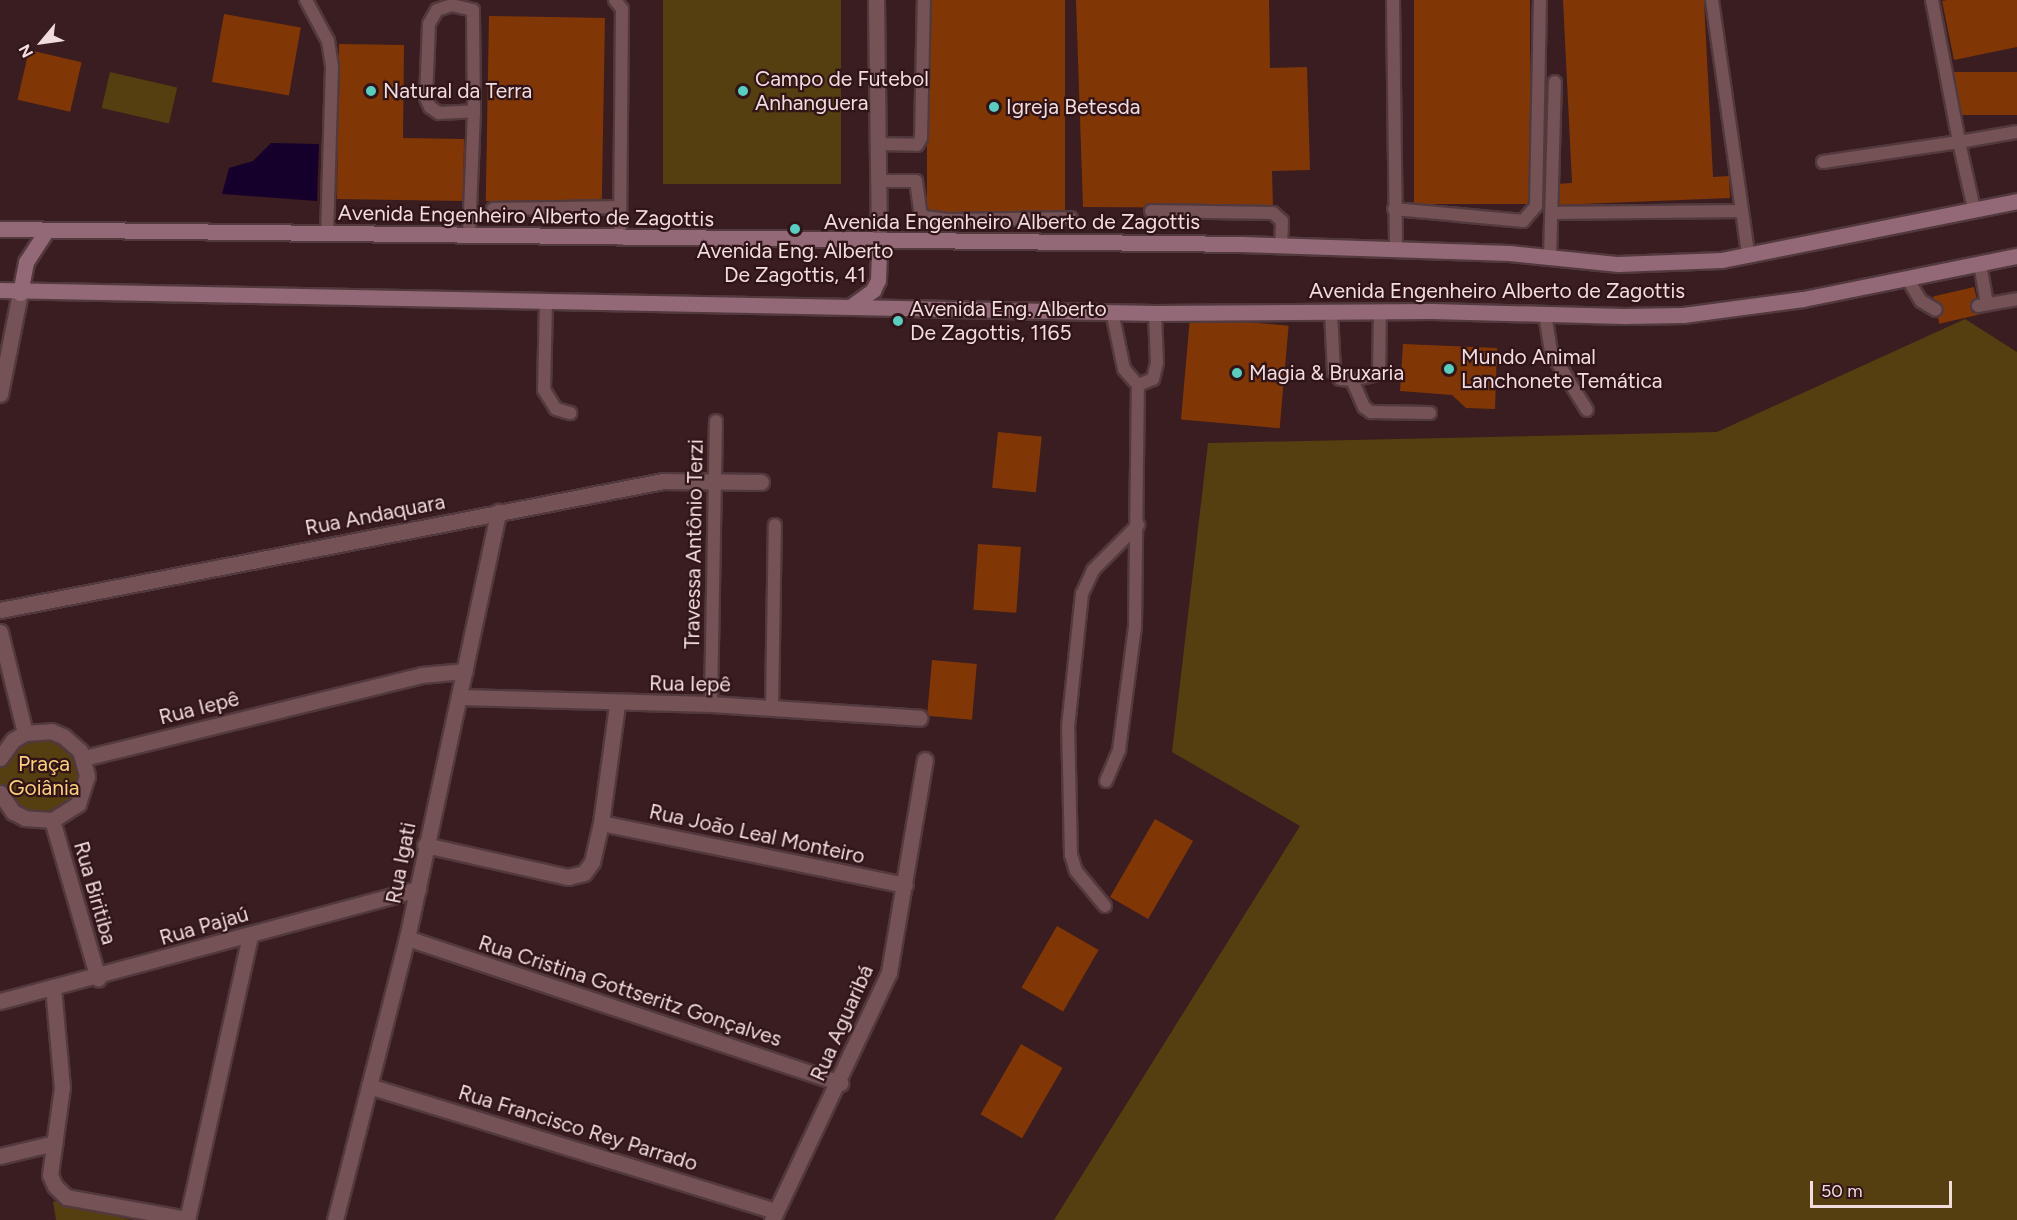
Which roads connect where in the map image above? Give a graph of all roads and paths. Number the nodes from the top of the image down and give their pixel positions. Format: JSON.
{"nodes":[{"id":1,"x":306,"y":0,"type":"edge"},
{"id":2,"x":615,"y":0,"type":"edge"},
{"id":3,"x":876,"y":0,"type":"edge"},
{"id":4,"x":924,"y":0,"type":"edge"},
{"id":5,"x":1393,"y":0,"type":"edge"},
{"id":6,"x":1540,"y":0,"type":"edge"},
{"id":7,"x":1712,"y":0,"type":"edge"},
{"id":8,"x":1932,"y":0,"type":"edge"},
{"id":9,"x":1555,"y":82,"type":"dead end"},
{"id":10,"x":474,"y":111,"type":"junction"},
{"id":11,"x":2017,"y":132,"type":"edge"},
{"id":12,"x":1959,"y":142,"type":"junction"},
{"id":13,"x":878,"y":144,"type":"junction"},
{"id":14,"x":1823,"y":162,"type":"dead end"},
{"id":15,"x":878,"y":181,"type":"junction"},
{"id":16,"x":2017,"y":201,"type":"edge"},
{"id":17,"x":620,"y":207,"type":"junction"},
{"id":18,"x":493,"y":209,"type":"dead end"},
{"id":19,"x":1394,"y":209,"type":"junction"},
{"id":20,"x":1974,"y":209,"type":"junction"},
{"id":21,"x":1151,"y":211,"type":"dead end"},
{"id":22,"x":1739,"y":211,"type":"junction"},
{"id":23,"x":1552,"y":213,"type":"junction"},
{"id":24,"x":1071,"y":218,"type":"dead end"},
{"id":25,"x":0,"y":230,"type":"edge"},
{"id":26,"x":46,"y":231,"type":"junction"},
{"id":27,"x":327,"y":234,"type":"junction"},
{"id":28,"x":469,"y":236,"type":"junction"},
{"id":29,"x":620,"y":239,"type":"junction"},
{"id":30,"x":879,"y":243,"type":"junction"},
{"id":31,"x":1281,"y":245,"type":"junction"},
{"id":32,"x":1396,"y":249,"type":"junction"},
{"id":33,"x":1748,"y":254,"type":"junction"},
{"id":34,"x":2017,"y":256,"type":"edge"},
{"id":35,"x":1550,"y":257,"type":"junction"},
{"id":36,"x":1980,"y":264,"type":"junction"},
{"id":37,"x":1907,"y":278,"type":"junction"},
{"id":38,"x":0,"y":290,"type":"edge"},
{"id":39,"x":20,"y":293,"type":"junction"},
{"id":40,"x":2017,"y":299,"type":"edge"},
{"id":41,"x":546,"y":302,"type":"junction"},
{"id":42,"x":850,"y":306,"type":"junction"},
{"id":43,"x":1936,"y":310,"type":"dead end"},
{"id":44,"x":1331,"y":311,"type":"junction"},
{"id":45,"x":1380,"y":311,"type":"junction"},
{"id":46,"x":1112,"y":312,"type":"junction"},
{"id":47,"x":1155,"y":313,"type":"junction"},
{"id":48,"x":1545,"y":314,"type":"junction"},
{"id":49,"x":1352,"y":380,"type":"junction"},
{"id":50,"x":1137,"y":384,"type":"junction"},
{"id":51,"x":0,"y":394,"type":"edge"},
{"id":52,"x":1587,"y":410,"type":"dead end"},
{"id":53,"x":570,"y":413,"type":"dead end"},
{"id":54,"x":1430,"y":413,"type":"dead end"},
{"id":55,"x":716,"y":421,"type":"dead end"},
{"id":56,"x":714,"y":479,"type":"junction"},
{"id":57,"x":760,"y":482,"type":"dead end"},
{"id":58,"x":498,"y":512,"type":"junction"},
{"id":59,"x":775,"y":525,"type":"dead end"},
{"id":60,"x":1138,"y":525,"type":"junction"},
{"id":61,"x":0,"y":610,"type":"edge"},
{"id":62,"x":0,"y":632,"type":"edge"},
{"id":63,"x":465,"y":671,"type":"junction"},
{"id":64,"x":460,"y":697,"type":"junction"},
{"id":65,"x":617,"y":704,"type":"junction"},
{"id":66,"x":711,"y":705,"type":"junction"},
{"id":67,"x":772,"y":708,"type":"junction"},
{"id":68,"x":920,"y":718,"type":"dead end"},
{"id":69,"x":25,"y":733,"type":"junction"},
{"id":70,"x":0,"y":758,"type":"edge"},
{"id":71,"x":84,"y":758,"type":"junction"},
{"id":72,"x":925,"y":760,"type":"dead end"},
{"id":73,"x":1106,"y":781,"type":"dead end"},
{"id":74,"x":0,"y":793,"type":"edge"},
{"id":75,"x":52,"y":820,"type":"junction"},
{"id":76,"x":601,"y":823,"type":"junction"},
{"id":77,"x":425,"y":845,"type":"junction"},
{"id":78,"x":905,"y":885,"type":"junction"},
{"id":79,"x":418,"y":889,"type":"junction"},
{"id":80,"x":1105,"y":906,"type":"dead end"},
{"id":81,"x":250,"y":935,"type":"junction"},
{"id":82,"x":407,"y":938,"type":"junction"},
{"id":83,"x":98,"y":978,"type":"junction"},
{"id":84,"x":52,"y":987,"type":"junction"},
{"id":85,"x":0,"y":1001,"type":"edge"},
{"id":86,"x":840,"y":1083,"type":"junction"},
{"id":87,"x":369,"y":1086,"type":"junction"},
{"id":88,"x":54,"y":1143,"type":"junction"},
{"id":89,"x":0,"y":1156,"type":"edge"},
{"id":90,"x":774,"y":1215,"type":"edge"},
{"id":91,"x":187,"y":1220,"type":"edge"},
{"id":92,"x":335,"y":1220,"type":"edge"}],
"edges":[{"from":1,"to":27,"type":"lane"},
{"from":2,"to":17,"type":"lane"},
{"from":3,"to":13,"type":"street"},
{"from":4,"to":13,"type":"lane"},
{"from":5,"to":19,"type":"lane"},
{"from":6,"to":19,"type":"lane"},
{"from":7,"to":22,"type":"lane"},
{"from":8,"to":12,"type":"lane"},
{"from":9,"to":23,"type":"lane"},
{"from":10,"to":10,"type":"lane"},
{"from":10,"to":28,"type":"lane"},
{"from":11,"to":12,"type":"lane"},
{"from":12,"to":14,"type":"lane"},
{"from":12,"to":20,"type":"lane"},
{"from":13,"to":15,"type":"street"},
{"from":15,"to":24,"type":"lane"},
{"from":15,"to":30,"type":"street"},
{"from":16,"to":20,"type":"main road","name":"Avenida Engenheiro Alberto de Zagottis"},
{"from":17,"to":18,"type":"lane"},
{"from":17,"to":29,"type":"lane"},
{"from":19,"to":32,"type":"lane"},
{"from":20,"to":33,"type":"main road","name":"Avenida Engenheiro Alberto de Zagottis"},
{"from":21,"to":31,"type":"lane"},
{"from":22,"to":23,"type":"lane"},
{"from":22,"to":33,"type":"lane"},
{"from":23,"to":35,"type":"lane"},
{"from":25,"to":26,"type":"main road","name":"Avenida Engenheiro Alberto de Zagottis"},
{"from":26,"to":27,"type":"main road","name":"Avenida Engenheiro Alberto de Zagottis"},
{"from":26,"to":39,"type":"main road"},
{"from":27,"to":28,"type":"main road","name":"Avenida Engenheiro Alberto de Zagottis"},
{"from":28,"to":29,"type":"main road","name":"Avenida Engenheiro Alberto de Zagottis"},
{"from":29,"to":30,"type":"main road","name":"Avenida Engenheiro Alberto de Zagottis"},
{"from":30,"to":31,"type":"main road","name":"Avenida Engenheiro Alberto de Zagottis"},
{"from":30,"to":42,"type":"main road"},
{"from":31,"to":32,"type":"main road","name":"Avenida Engenheiro Alberto de Zagottis"},
{"from":32,"to":35,"type":"main road","name":"Avenida Engenheiro Alberto de Zagottis"},
{"from":33,"to":35,"type":"main road","name":"Avenida Engenheiro Alberto de Zagottis"},
{"from":34,"to":36,"type":"main road","name":"Avenida Engenheiro Alberto de Zagottis"},
{"from":36,"to":37,"type":"main road","name":"Avenida Engenheiro Alberto de Zagottis"},
{"from":36,"to":40,"type":"lane"},
{"from":37,"to":43,"type":"lane"},
{"from":37,"to":48,"type":"main road","name":"Avenida Engenheiro Alberto de Zagottis"},
{"from":38,"to":39,"type":"main road","name":"Avenida Engenheiro Alberto de Zagottis"},
{"from":39,"to":41,"type":"main road","name":"Avenida Engenheiro Alberto de Zagottis"},
{"from":39,"to":51,"type":"street"},
{"from":41,"to":42,"type":"main road","name":"Avenida Engenheiro Alberto de Zagottis"},
{"from":41,"to":53,"type":"lane"},
{"from":42,"to":46,"type":"main road","name":"Avenida Engenheiro Alberto de Zagottis"},
{"from":44,"to":45,"type":"main road","name":"Avenida Engenheiro Alberto de Zagottis"},
{"from":44,"to":47,"type":"main road","name":"Avenida Engenheiro Alberto de Zagottis"},
{"from":44,"to":49,"type":"lane"},
{"from":45,"to":48,"type":"main road","name":"Avenida Engenheiro Alberto de Zagottis"},
{"from":45,"to":49,"type":"lane"},
{"from":46,"to":47,"type":"main road","name":"Avenida Engenheiro Alberto de Zagottis"},
{"from":46,"to":50,"type":"lane"},
{"from":47,"to":50,"type":"lane"},
{"from":48,"to":52,"type":"lane"},
{"from":49,"to":54,"type":"lane"},
{"from":50,"to":60,"type":"lane"},
{"from":55,"to":56,"type":"lane","name":"Travessa Antônio Terzi"},
{"from":56,"to":57,"type":"street","name":"Rua Andaquara"},
{"from":56,"to":58,"type":"street","name":"Rua Andaquara"},
{"from":56,"to":66,"type":"lane","name":"Travessa Antônio Terzi"},
{"from":58,"to":61,"type":"street","name":"Rua Andaquara"},
{"from":58,"to":63,"type":"street","name":"Rua Igati"},
{"from":59,"to":67,"type":"lane"},
{"from":60,"to":73,"type":"lane"},
{"from":60,"to":80,"type":"lane"},
{"from":62,"to":69,"type":"street"},
{"from":63,"to":64,"type":"street","name":"Rua Igati"},
{"from":63,"to":71,"type":"street","name":"Rua Iepê"},
{"from":64,"to":65,"type":"street","name":"Rua Iepê"},
{"from":64,"to":77,"type":"street","name":"Rua Igati"},
{"from":65,"to":66,"type":"street","name":"Rua Iepê"},
{"from":65,"to":76,"type":"street"},
{"from":66,"to":67,"type":"street","name":"Rua Iepê"},
{"from":67,"to":68,"type":"street","name":"Rua Iepê"},
{"from":69,"to":70,"type":"street"},
{"from":69,"to":71,"type":"street"},
{"from":71,"to":75,"type":"street"},
{"from":72,"to":78,"type":"street","name":"Rua Aguaribá"},
{"from":74,"to":75,"type":"street"},
{"from":75,"to":83,"type":"street","name":"Rua Biritiba"},
{"from":76,"to":77,"type":"street"},
{"from":76,"to":78,"type":"street","name":"Rua João Leal Monteiro"},
{"from":77,"to":79,"type":"street","name":"Rua Igati"},
{"from":78,"to":86,"type":"street","name":"Rua Aguaribá"},
{"from":79,"to":81,"type":"street","name":"Rua Pajaú"},
{"from":79,"to":82,"type":"street","name":"Rua Igati"},
{"from":81,"to":83,"type":"street","name":"Rua Pajaú"},
{"from":81,"to":91,"type":"street"},
{"from":82,"to":86,"type":"street","name":"Rua Cristina Gottseritz Gonçalves"},
{"from":82,"to":87,"type":"street","name":"Rua Igati"},
{"from":83,"to":84,"type":"street","name":"Rua Pajaú"},
{"from":84,"to":85,"type":"street","name":"Rua Pajaú"},
{"from":84,"to":88,"type":"street"},
{"from":86,"to":90,"type":"street","name":"Rua Aguaribá"},
{"from":87,"to":90,"type":"street","name":"Rua Francisco Rey Parrado"},
{"from":87,"to":92,"type":"street","name":"Rua Igati"},
{"from":88,"to":89,"type":"street"},
{"from":88,"to":91,"type":"street"}]}
